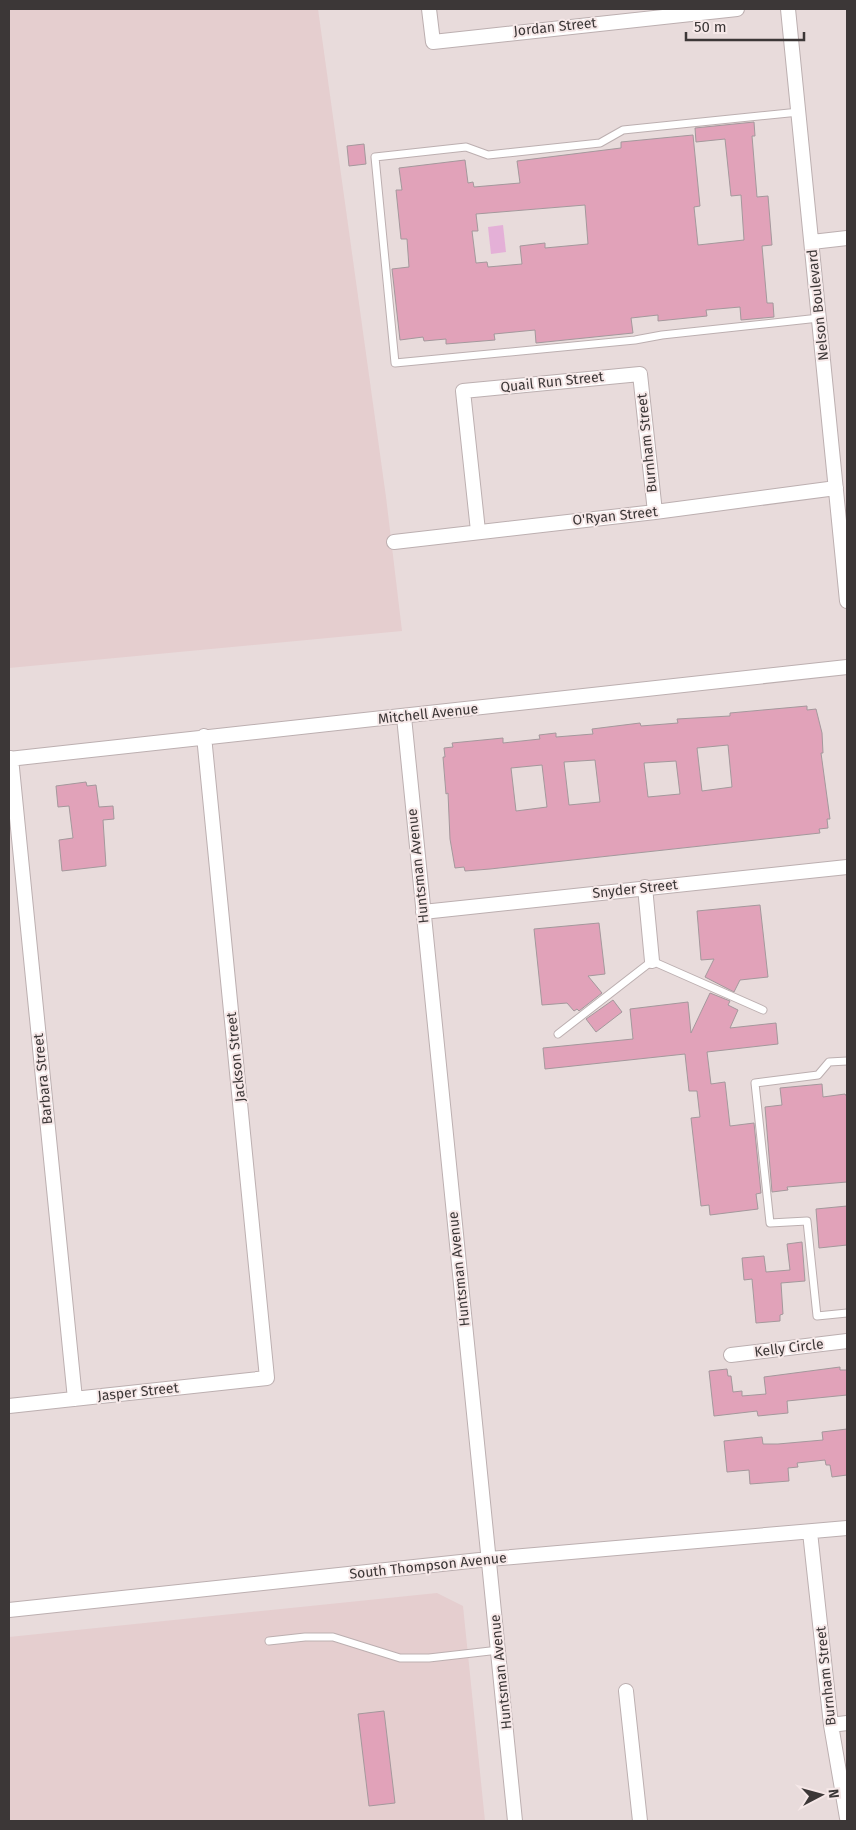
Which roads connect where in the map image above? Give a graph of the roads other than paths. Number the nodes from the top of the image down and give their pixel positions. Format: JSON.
{"nodes":[{"id":1,"x":429,"y":9,"type":"edge"},
{"id":2,"x":737,"y":9,"type":"edge"},
{"id":3,"x":788,"y":9,"type":"edge"},
{"id":4,"x":799,"y":112,"type":"junction"},
{"id":5,"x":847,"y":238,"type":"edge"},
{"id":6,"x":812,"y":242,"type":"junction"},
{"id":7,"x":820,"y":318,"type":"junction"},
{"id":8,"x":640,"y":374,"type":"joint"},
{"id":9,"x":836,"y":488,"type":"junction"},
{"id":10,"x":655,"y":512,"type":"junction"},
{"id":11,"x":478,"y":531,"type":"junction"},
{"id":12,"x":394,"y":542,"type":"dead end"},
{"id":13,"x":847,"y":601,"type":"edge"},
{"id":14,"x":847,"y":667,"type":"edge"},
{"id":15,"x":404,"y":717,"type":"junction"},
{"id":16,"x":204,"y":736,"type":"junction"},
{"id":17,"x":10,"y":758,"type":"edge"},
{"id":18,"x":847,"y":867,"type":"edge"},
{"id":19,"x":645,"y":888,"type":"junction"},
{"id":20,"x":423,"y":912,"type":"junction"},
{"id":21,"x":652,"y":961,"type":"junction"},
{"id":22,"x":763,"y":1010,"type":"dead end"},
{"id":23,"x":558,"y":1034,"type":"dead end"},
{"id":24,"x":847,"y":1060,"type":"edge"},
{"id":25,"x":847,"y":1313,"type":"edge"},
{"id":26,"x":847,"y":1341,"type":"edge"},
{"id":27,"x":731,"y":1355,"type":"dead end"},
{"id":28,"x":267,"y":1378,"type":"joint"},
{"id":29,"x":75,"y":1400,"type":"junction"},
{"id":30,"x":9,"y":1406,"type":"edge"},
{"id":31,"x":847,"y":1528,"type":"edge"},
{"id":32,"x":810,"y":1532,"type":"junction"},
{"id":33,"x":489,"y":1559,"type":"junction"},
{"id":34,"x":9,"y":1610,"type":"edge"},
{"id":35,"x":269,"y":1641,"type":"dead end"},
{"id":36,"x":499,"y":1650,"type":"junction"},
{"id":37,"x":626,"y":1691,"type":"dead end"},
{"id":38,"x":847,"y":1723,"type":"edge"},
{"id":39,"x":831,"y":1725,"type":"junction"},
{"id":40,"x":847,"y":1818,"type":"edge"},
{"id":41,"x":515,"y":1821,"type":"edge"},
{"id":42,"x":640,"y":1821,"type":"edge"}],
"edges":[{"from":1,"to":2,"type":"street","name":"Jordan Street"},
{"from":3,"to":4,"type":"street","name":"Nelson Boulevard"},
{"from":4,"to":6,"type":"street","name":"Nelson Boulevard"},
{"from":4,"to":7,"type":"lane"},
{"from":5,"to":6,"type":"street"},
{"from":6,"to":7,"type":"street","name":"Nelson Boulevard"},
{"from":7,"to":9,"type":"street","name":"Nelson Boulevard"},
{"from":8,"to":10,"type":"street","name":"Burnham Street"},
{"from":8,"to":11,"type":"street","name":"Quail Run Street"},
{"from":9,"to":10,"type":"street","name":"O'Ryan Street"},
{"from":9,"to":13,"type":"street","name":"Nelson Boulevard"},
{"from":10,"to":11,"type":"street","name":"O'Ryan Street"},
{"from":11,"to":12,"type":"street","name":"O'Ryan Street"},
{"from":14,"to":15,"type":"street","name":"Mitchell Avenue"},
{"from":15,"to":16,"type":"street","name":"Mitchell Avenue"},
{"from":15,"to":20,"type":"street","name":"Huntsman Avenue"},
{"from":16,"to":17,"type":"street","name":"Mitchell Avenue"},
{"from":16,"to":28,"type":"street","name":"Jackson Street"},
{"from":17,"to":29,"type":"street","name":"Barbara Street"},
{"from":18,"to":19,"type":"street","name":"Snyder Street"},
{"from":19,"to":20,"type":"street","name":"Snyder Street"},
{"from":19,"to":21,"type":"street"},
{"from":20,"to":33,"type":"street","name":"Huntsman Avenue"},
{"from":21,"to":22,"type":"lane"},
{"from":21,"to":23,"type":"lane"},
{"from":24,"to":25,"type":"lane"},
{"from":26,"to":27,"type":"street","name":"Kelly Circle"},
{"from":28,"to":29,"type":"street","name":"Jasper Street"},
{"from":29,"to":30,"type":"street","name":"Jasper Street"},
{"from":31,"to":32,"type":"street","name":"South Thompson Avenue"},
{"from":32,"to":33,"type":"street","name":"South Thompson Avenue"},
{"from":32,"to":39,"type":"street","name":"Burnham Street"},
{"from":33,"to":34,"type":"street","name":"South Thompson Avenue"},
{"from":33,"to":36,"type":"street","name":"Huntsman Avenue"},
{"from":35,"to":36,"type":"lane"},
{"from":36,"to":41,"type":"street","name":"Huntsman Avenue"},
{"from":37,"to":42,"type":"street"},
{"from":38,"to":39,"type":"street"},
{"from":39,"to":40,"type":"street","name":"Burnham Street"}]}
